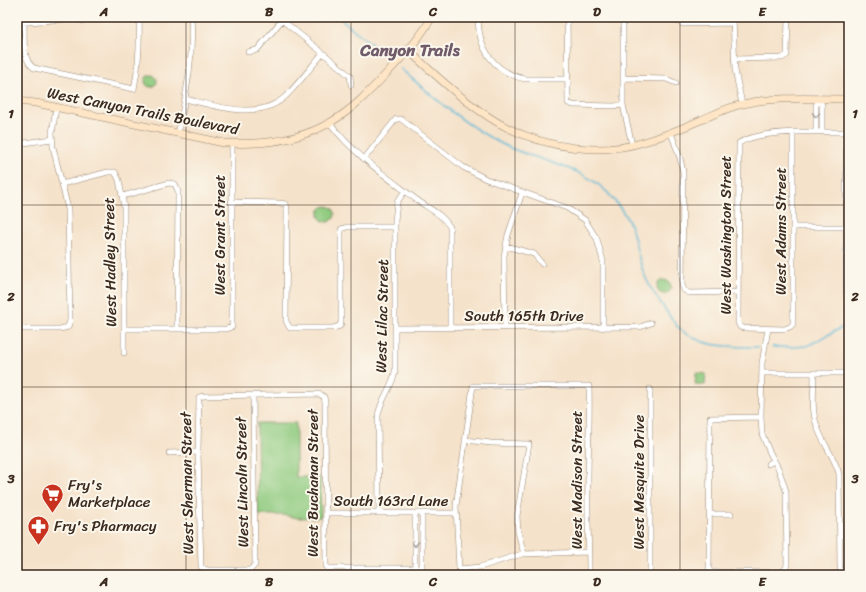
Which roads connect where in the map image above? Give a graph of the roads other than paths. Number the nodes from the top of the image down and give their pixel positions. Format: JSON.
{"nodes":[{"id":1,"x":139,"y":17,"type":"edge"},
{"id":2,"x":191,"y":17,"type":"edge"},
{"id":3,"x":432,"y":17,"type":"edge"},
{"id":4,"x":478,"y":17,"type":"edge"},
{"id":5,"x":567,"y":17,"type":"edge"},
{"id":6,"x":623,"y":17,"type":"edge"},
{"id":7,"x":733,"y":17,"type":"edge"},
{"id":8,"x":788,"y":17,"type":"edge"},
{"id":9,"x":846,"y":17,"type":"edge"},
{"id":10,"x":280,"y":19,"type":"edge"},
{"id":11,"x":679,"y":20,"type":"edge"},
{"id":12,"x":82,"y":21,"type":"dead end"},
{"id":13,"x":17,"y":23,"type":"edge"},
{"id":14,"x":24,"y":23,"type":"junction"},
{"id":15,"x":733,"y":23,"type":"junction"},
{"id":16,"x":849,"y":39,"type":"edge"},
{"id":17,"x":408,"y":50,"type":"junction"},
{"id":18,"x":248,"y":52,"type":"dead end"},
{"id":19,"x":323,"y":53,"type":"junction"},
{"id":20,"x":734,"y":59,"type":"junction"},
{"id":21,"x":623,"y":78,"type":"junction"},
{"id":22,"x":567,"y":79,"type":"junction"},
{"id":23,"x":676,"y":83,"type":"dead end"},
{"id":24,"x":351,"y":85,"type":"dead end"},
{"id":25,"x":185,"y":99,"type":"junction"},
{"id":26,"x":820,"y":99,"type":"junction"},
{"id":27,"x":849,"y":99,"type":"edge"},
{"id":28,"x":17,"y":101,"type":"edge"},
{"id":29,"x":742,"y":104,"type":"junction"},
{"id":30,"x":623,"y":105,"type":"junction"},
{"id":31,"x":56,"y":108,"type":"junction"},
{"id":32,"x":330,"y":123,"type":"junction"},
{"id":33,"x":816,"y":132,"type":"junction"},
{"id":34,"x":822,"y":132,"type":"junction"},
{"id":35,"x":847,"y":132,"type":"edge"},
{"id":36,"x":671,"y":133,"type":"junction"},
{"id":37,"x":793,"y":133,"type":"junction"},
{"id":38,"x":178,"y":134,"type":"junction"},
{"id":39,"x":52,"y":139,"type":"junction"},
{"id":40,"x":232,"y":143,"type":"junction"},
{"id":41,"x":17,"y":144,"type":"edge"},
{"id":42,"x":632,"y":145,"type":"junction"},
{"id":43,"x":364,"y":159,"type":"junction"},
{"id":44,"x":62,"y":184,"type":"junction"},
{"id":45,"x":405,"y":191,"type":"junction"},
{"id":46,"x":522,"y":193,"type":"junction"},
{"id":47,"x":123,"y":196,"type":"junction"},
{"id":48,"x":231,"y":202,"type":"junction"},
{"id":49,"x":395,"y":227,"type":"junction"},
{"id":50,"x":846,"y":227,"type":"junction"},
{"id":51,"x":793,"y":228,"type":"junction"},
{"id":52,"x":506,"y":246,"type":"junction"},
{"id":53,"x":542,"y":264,"type":"dead end"},
{"id":54,"x":738,"y":292,"type":"junction"},
{"id":55,"x":848,"y":294,"type":"edge"},
{"id":56,"x":651,"y":323,"type":"dead end"},
{"id":57,"x":17,"y":328,"type":"edge"},
{"id":58,"x":177,"y":328,"type":"junction"},
{"id":59,"x":395,"y":328,"type":"junction"},
{"id":60,"x":450,"y":328,"type":"junction"},
{"id":61,"x":505,"y":328,"type":"junction"},
{"id":62,"x":603,"y":328,"type":"junction"},
{"id":63,"x":124,"y":329,"type":"junction"},
{"id":64,"x":768,"y":329,"type":"junction"},
{"id":65,"x":124,"y":353,"type":"dead end"},
{"id":66,"x":762,"y":373,"type":"junction"},
{"id":67,"x":814,"y":373,"type":"junction"},
{"id":68,"x":849,"y":373,"type":"edge"},
{"id":69,"x":650,"y":389,"type":"dead end"},
{"id":70,"x":253,"y":395,"type":"junction"},
{"id":71,"x":761,"y":417,"type":"junction"},
{"id":72,"x":465,"y":440,"type":"junction"},
{"id":73,"x":198,"y":452,"type":"junction"},
{"id":74,"x":169,"y":453,"type":"dead end"},
{"id":75,"x":774,"y":461,"type":"junction"},
{"id":76,"x":768,"y":464,"type":"dead end"},
{"id":77,"x":379,"y":512,"type":"junction"},
{"id":78,"x":326,"y":513,"type":"junction"},
{"id":79,"x":415,"y":513,"type":"junction"},
{"id":80,"x":422,"y":513,"type":"junction"},
{"id":81,"x":456,"y":513,"type":"junction"},
{"id":82,"x":709,"y":514,"type":"junction"},
{"id":83,"x":731,"y":514,"type":"dead end"},
{"id":84,"x":589,"y":552,"type":"junction"},
{"id":85,"x":524,"y":554,"type":"junction"},
{"id":86,"x":415,"y":568,"type":"junction"},
{"id":87,"x":422,"y":568,"type":"junction"},
{"id":88,"x":227,"y":572,"type":"edge"},
{"id":89,"x":110,"y":573,"type":"dead end"},
{"id":90,"x":118,"y":573,"type":"dead end"},
{"id":91,"x":849,"y":573,"type":"edge"},
{"id":92,"x":709,"y":574,"type":"edge"},
{"id":93,"x":415,"y":575,"type":"edge"},
{"id":94,"x":422,"y":575,"type":"edge"},
{"id":95,"x":588,"y":575,"type":"edge"},
{"id":96,"x":650,"y":575,"type":"edge"}],
"edges":[{"from":1,"to":14,"type":"street"},
{"from":2,"to":25,"type":"street"},
{"from":3,"to":17,"type":"street","name":"West Canyon Trails Boulevard"},
{"from":4,"to":22,"type":"street"},
{"from":5,"to":22,"type":"street"},
{"from":6,"to":21,"type":"street"},
{"from":7,"to":15,"type":"street"},
{"from":8,"to":20,"type":"street"},
{"from":9,"to":16,"type":"street"},
{"from":10,"to":18,"type":"street"},
{"from":10,"to":19,"type":"street"},
{"from":11,"to":15,"type":"street"},
{"from":12,"to":14,"type":"street"},
{"from":13,"to":14,"type":"street"},
{"from":15,"to":20,"type":"street"},
{"from":17,"to":32,"type":"street","name":"West Canyon Trails Boulevard"},
{"from":17,"to":42,"type":"street"},
{"from":19,"to":24,"type":"street"},
{"from":19,"to":25,"type":"street"},
{"from":20,"to":29,"type":"street"},
{"from":21,"to":23,"type":"street"},
{"from":21,"to":30,"type":"street"},
{"from":22,"to":30,"type":"street"},
{"from":25,"to":38,"type":"street"},
{"from":26,"to":27,"type":"street"},
{"from":26,"to":29,"type":"street"},
{"from":26,"to":33,"type":"street","one_way":true},
{"from":26,"to":34,"type":"street"},
{"from":28,"to":31,"type":"street","name":"West Canyon Trails Boulevard"},
{"from":29,"to":36,"type":"street"},
{"from":30,"to":42,"type":"street"},
{"from":31,"to":38,"type":"street","name":"West Canyon Trails Boulevard"},
{"from":31,"to":39,"type":"street"},
{"from":32,"to":40,"type":"street","name":"West Canyon Trails Boulevard"},
{"from":32,"to":43,"type":"street"},
{"from":33,"to":34,"type":"street"},
{"from":33,"to":37,"type":"street"},
{"from":34,"to":35,"type":"street"},
{"from":35,"to":50,"type":"street"},
{"from":36,"to":42,"type":"street"},
{"from":36,"to":54,"type":"street"},
{"from":37,"to":51,"type":"street","name":"West Adams Street"},
{"from":37,"to":54,"type":"street","name":"West Washington Street"},
{"from":38,"to":40,"type":"street","name":"West Canyon Trails Boulevard"},
{"from":39,"to":41,"type":"street"},
{"from":39,"to":44,"type":"street"},
{"from":40,"to":48,"type":"street","name":"West Grant Street"},
{"from":43,"to":45,"type":"street"},
{"from":43,"to":46,"type":"street"},
{"from":44,"to":47,"type":"street","name":"West Hadley Street"},
{"from":44,"to":57,"type":"street"},
{"from":45,"to":49,"type":"street","name":"West Lilac Street"},
{"from":45,"to":60,"type":"street"},
{"from":46,"to":52,"type":"street"},
{"from":46,"to":62,"type":"street"},
{"from":47,"to":58,"type":"street"},
{"from":47,"to":63,"type":"street","name":"West Hadley Street"},
{"from":48,"to":49,"type":"street"},
{"from":48,"to":58,"type":"street","name":"West Grant Street"},
{"from":49,"to":59,"type":"street","name":"West Lilac Street"},
{"from":50,"to":51,"type":"street"},
{"from":50,"to":55,"type":"street"},
{"from":51,"to":64,"type":"street","name":"West Adams Street"},
{"from":52,"to":53,"type":"street"},
{"from":52,"to":61,"type":"street"},
{"from":54,"to":64,"type":"street","name":"West Washington Street"},
{"from":56,"to":62,"type":"street","name":"South 165th Drive"},
{"from":58,"to":63,"type":"street"},
{"from":59,"to":60,"type":"street","name":"South 165th Drive"},
{"from":59,"to":77,"type":"street","name":"West Lilac Street"},
{"from":60,"to":61,"type":"street","name":"South 165th Drive"},
{"from":61,"to":62,"type":"street","name":"South 165th Drive"},
{"from":63,"to":65,"type":"street","name":"West Hadley Street"},
{"from":64,"to":66,"type":"street"},
{"from":66,"to":67,"type":"street"},
{"from":66,"to":71,"type":"street"},
{"from":67,"to":68,"type":"street"},
{"from":67,"to":91,"type":"street"},
{"from":69,"to":96,"type":"street","name":"West Mesquite Drive"},
{"from":70,"to":73,"type":"street","name":"West Sherman Street"},
{"from":70,"to":78,"type":"street","name":"West Buchanan Street"},
{"from":70,"to":88,"type":"street","name":"West Lincoln Street"},
{"from":71,"to":75,"type":"street"},
{"from":71,"to":82,"type":"street"},
{"from":72,"to":81,"type":"street"},
{"from":72,"to":84,"type":"street","name":"West Madison Street"},
{"from":72,"to":85,"type":"street"},
{"from":73,"to":74,"type":"street"},
{"from":73,"to":88,"type":"street","name":"West Sherman Street"},
{"from":75,"to":76,"type":"street"},
{"from":75,"to":92,"type":"street"},
{"from":77,"to":78,"type":"street","name":"South 163rd Lane"},
{"from":77,"to":79,"type":"street","name":"South 163rd Lane"},
{"from":78,"to":86,"type":"street","name":"West Buchanan Street"},
{"from":79,"to":80,"type":"street","name":"South 163rd Lane"},
{"from":79,"to":86,"type":"street","one_way":true},
{"from":80,"to":81,"type":"street","name":"South 163rd Lane"},
{"from":80,"to":87,"type":"street"},
{"from":81,"to":85,"type":"street"},
{"from":82,"to":83,"type":"street"},
{"from":82,"to":92,"type":"street"},
{"from":84,"to":85,"type":"street"},
{"from":84,"to":95,"type":"street","name":"West Madison Street"},
{"from":86,"to":87,"type":"street"},
{"from":86,"to":93,"type":"street"},
{"from":87,"to":94,"type":"street"},
{"from":89,"to":90,"type":"street"}]}
